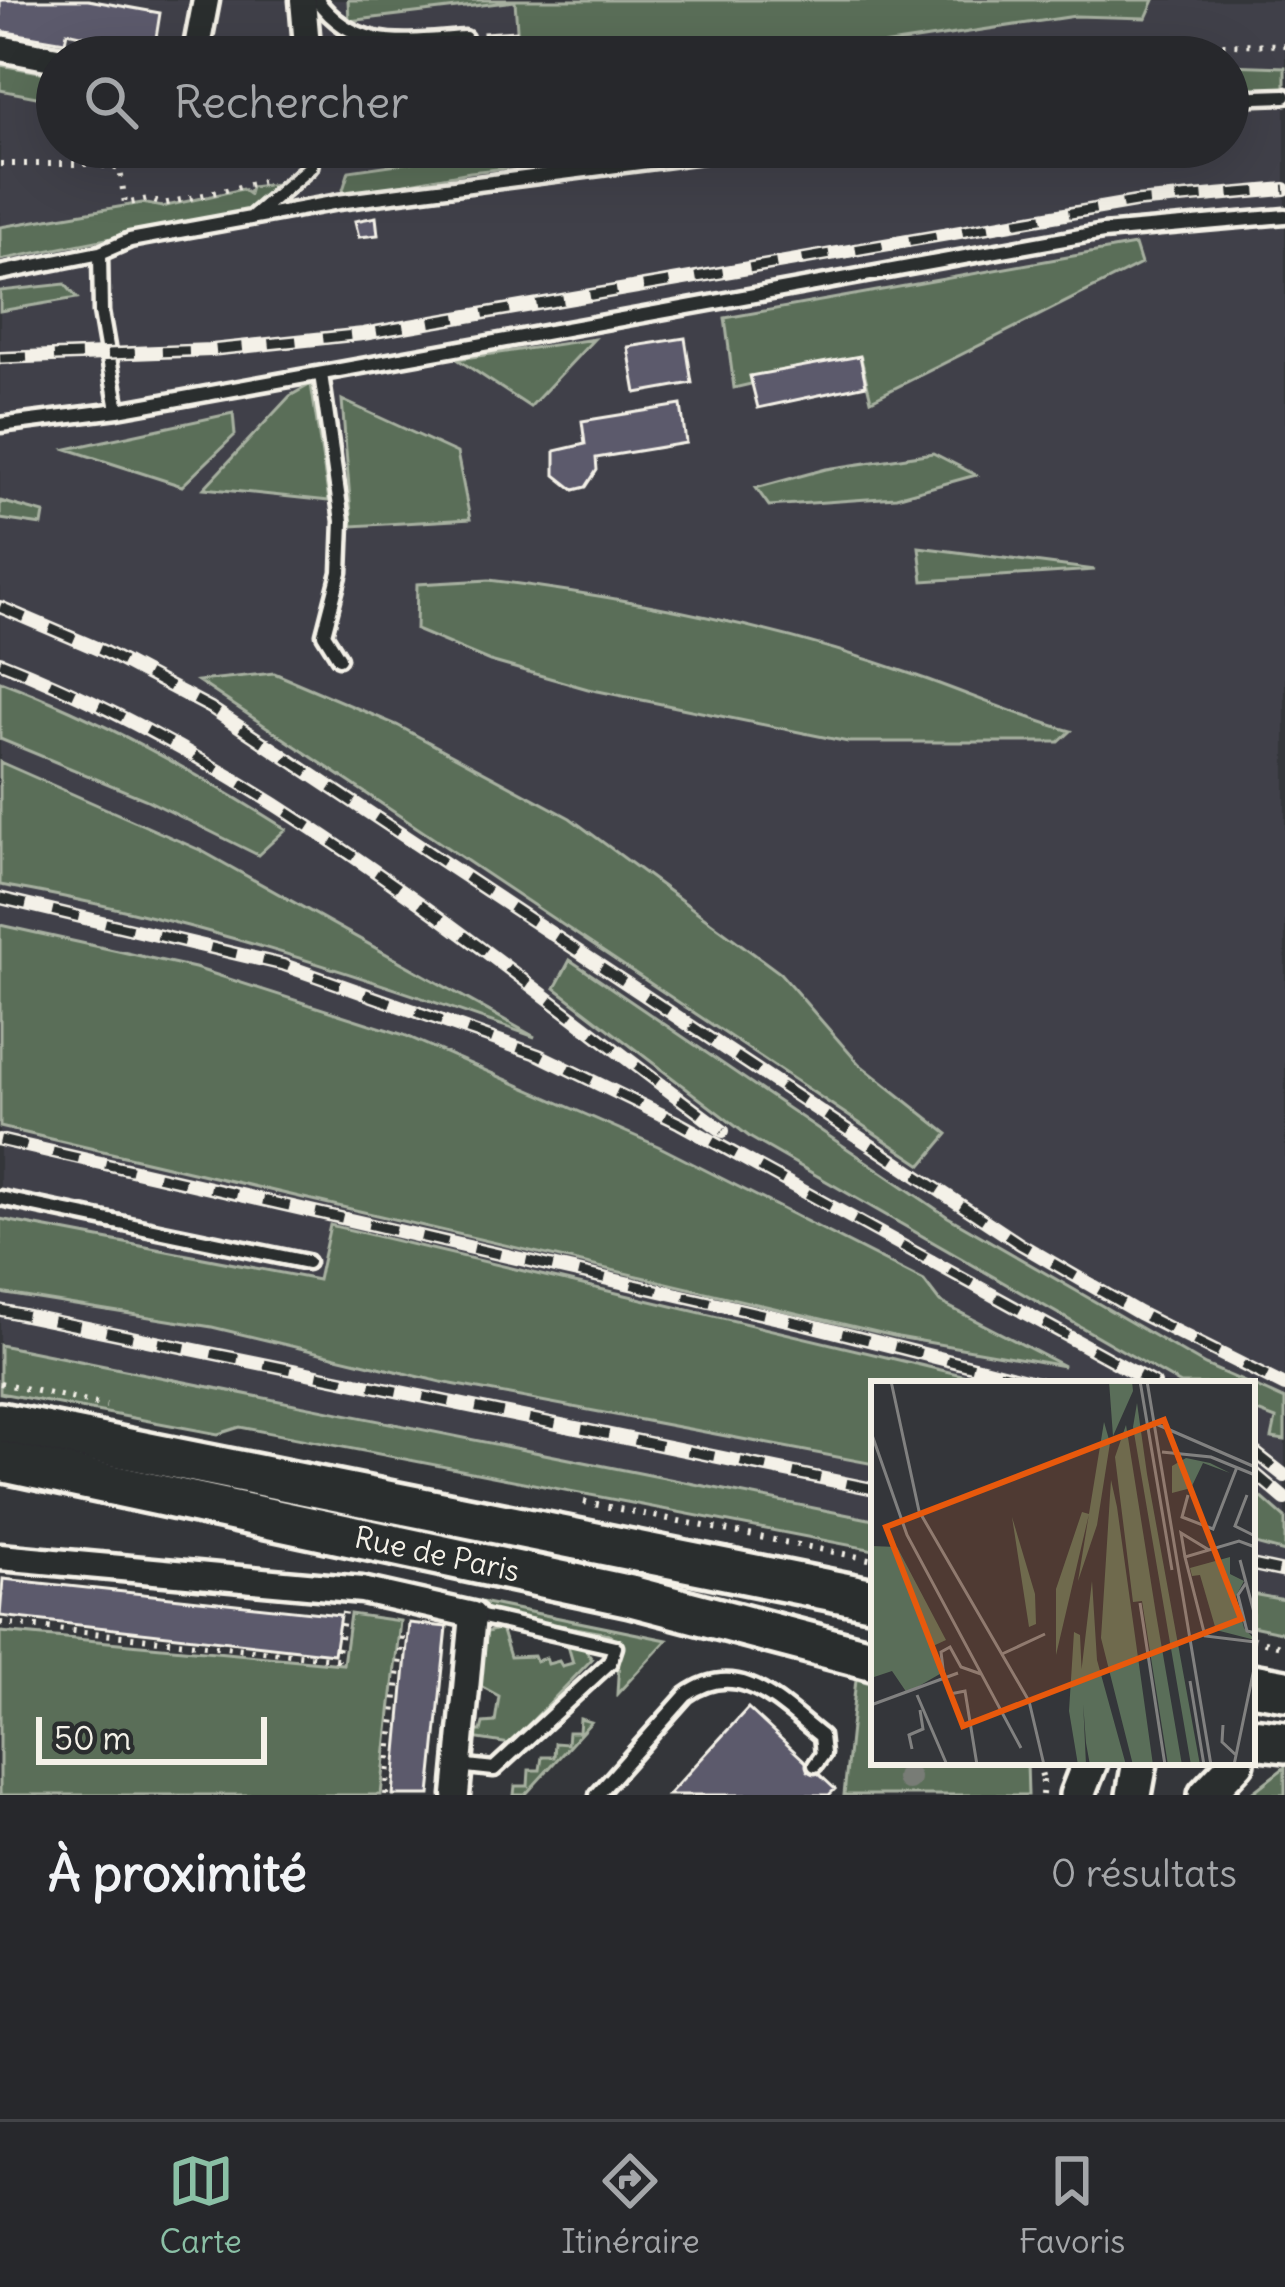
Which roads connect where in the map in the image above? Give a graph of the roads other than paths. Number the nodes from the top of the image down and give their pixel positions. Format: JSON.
{"nodes":[{"id":1,"x":206,"y":0,"type":"edge"},
{"id":2,"x":303,"y":0,"type":"edge"},
{"id":3,"x":317,"y":0,"type":"edge"},
{"id":4,"x":199,"y":36,"type":"edge"},
{"id":5,"x":306,"y":36,"type":"edge"},
{"id":6,"x":358,"y":36,"type":"edge"},
{"id":7,"x":0,"y":48,"type":"edge"},
{"id":8,"x":36,"y":55,"type":"edge"},
{"id":9,"x":1285,"y":97,"type":"edge"},
{"id":10,"x":1249,"y":98,"type":"edge"},
{"id":11,"x":309,"y":168,"type":"edge"},
{"id":12,"x":612,"y":168,"type":"edge"},
{"id":13,"x":1285,"y":216,"type":"edge"},
{"id":14,"x":251,"y":218,"type":"junction"},
{"id":15,"x":100,"y":254,"type":"junction"},
{"id":16,"x":0,"y":273,"type":"edge"},
{"id":17,"x":322,"y":374,"type":"junction"},
{"id":18,"x":118,"y":410,"type":"junction"},
{"id":19,"x":0,"y":425,"type":"edge"},
{"id":20,"x":339,"y":658,"type":"dead end"},
{"id":21,"x":0,"y":1198,"type":"edge"},
{"id":22,"x":307,"y":1262,"type":"dead end"},
{"id":23,"x":0,"y":1423,"type":"edge"},
{"id":24,"x":0,"y":1461,"type":"edge"},
{"id":25,"x":0,"y":1557,"type":"edge"},
{"id":26,"x":871,"y":1598,"type":"edge"},
{"id":27,"x":473,"y":1615,"type":"junction"},
{"id":28,"x":871,"y":1659,"type":"edge"},
{"id":29,"x":1255,"y":1685,"type":"edge"},
{"id":30,"x":1285,"y":1690,"type":"edge"},
{"id":31,"x":458,"y":1765,"type":"junction"},
{"id":32,"x":815,"y":1765,"type":"dead end"},
{"id":33,"x":1087,"y":1765,"type":"edge"},
{"id":34,"x":1139,"y":1765,"type":"edge"},
{"id":35,"x":1235,"y":1765,"type":"edge"},
{"id":36,"x":1067,"y":1788,"type":"edge"},
{"id":37,"x":456,"y":1795,"type":"edge"},
{"id":38,"x":597,"y":1795,"type":"edge"},
{"id":39,"x":1135,"y":1795,"type":"edge"},
{"id":40,"x":1205,"y":1795,"type":"edge"}],
"edges":[{"from":1,"to":4,"type":"street"},
{"from":2,"to":5,"type":"street"},
{"from":3,"to":6,"type":"lane"},
{"from":7,"to":8,"type":"street"},
{"from":9,"to":10,"type":"lane"},
{"from":11,"to":14,"type":"lane"},
{"from":12,"to":14,"type":"lane"},
{"from":13,"to":17,"type":"lane"},
{"from":14,"to":15,"type":"lane"},
{"from":15,"to":16,"type":"lane"},
{"from":15,"to":18,"type":"lane"},
{"from":17,"to":18,"type":"lane"},
{"from":17,"to":20,"type":"lane"},
{"from":18,"to":19,"type":"lane"},
{"from":21,"to":22,"type":"lane"},
{"from":23,"to":26,"type":"main road","name":"Rue de Paris"},
{"from":24,"to":28,"type":"main road","name":"Rue de Paris"},
{"from":25,"to":27,"type":"street"},
{"from":27,"to":31,"type":"street"},
{"from":27,"to":31,"type":"lane"},
{"from":29,"to":30,"type":"main road"},
{"from":31,"to":37,"type":"street"},
{"from":32,"to":38,"type":"lane"},
{"from":33,"to":36,"type":"main road"},
{"from":34,"to":39,"type":"main road"},
{"from":35,"to":40,"type":"main road"}]}
